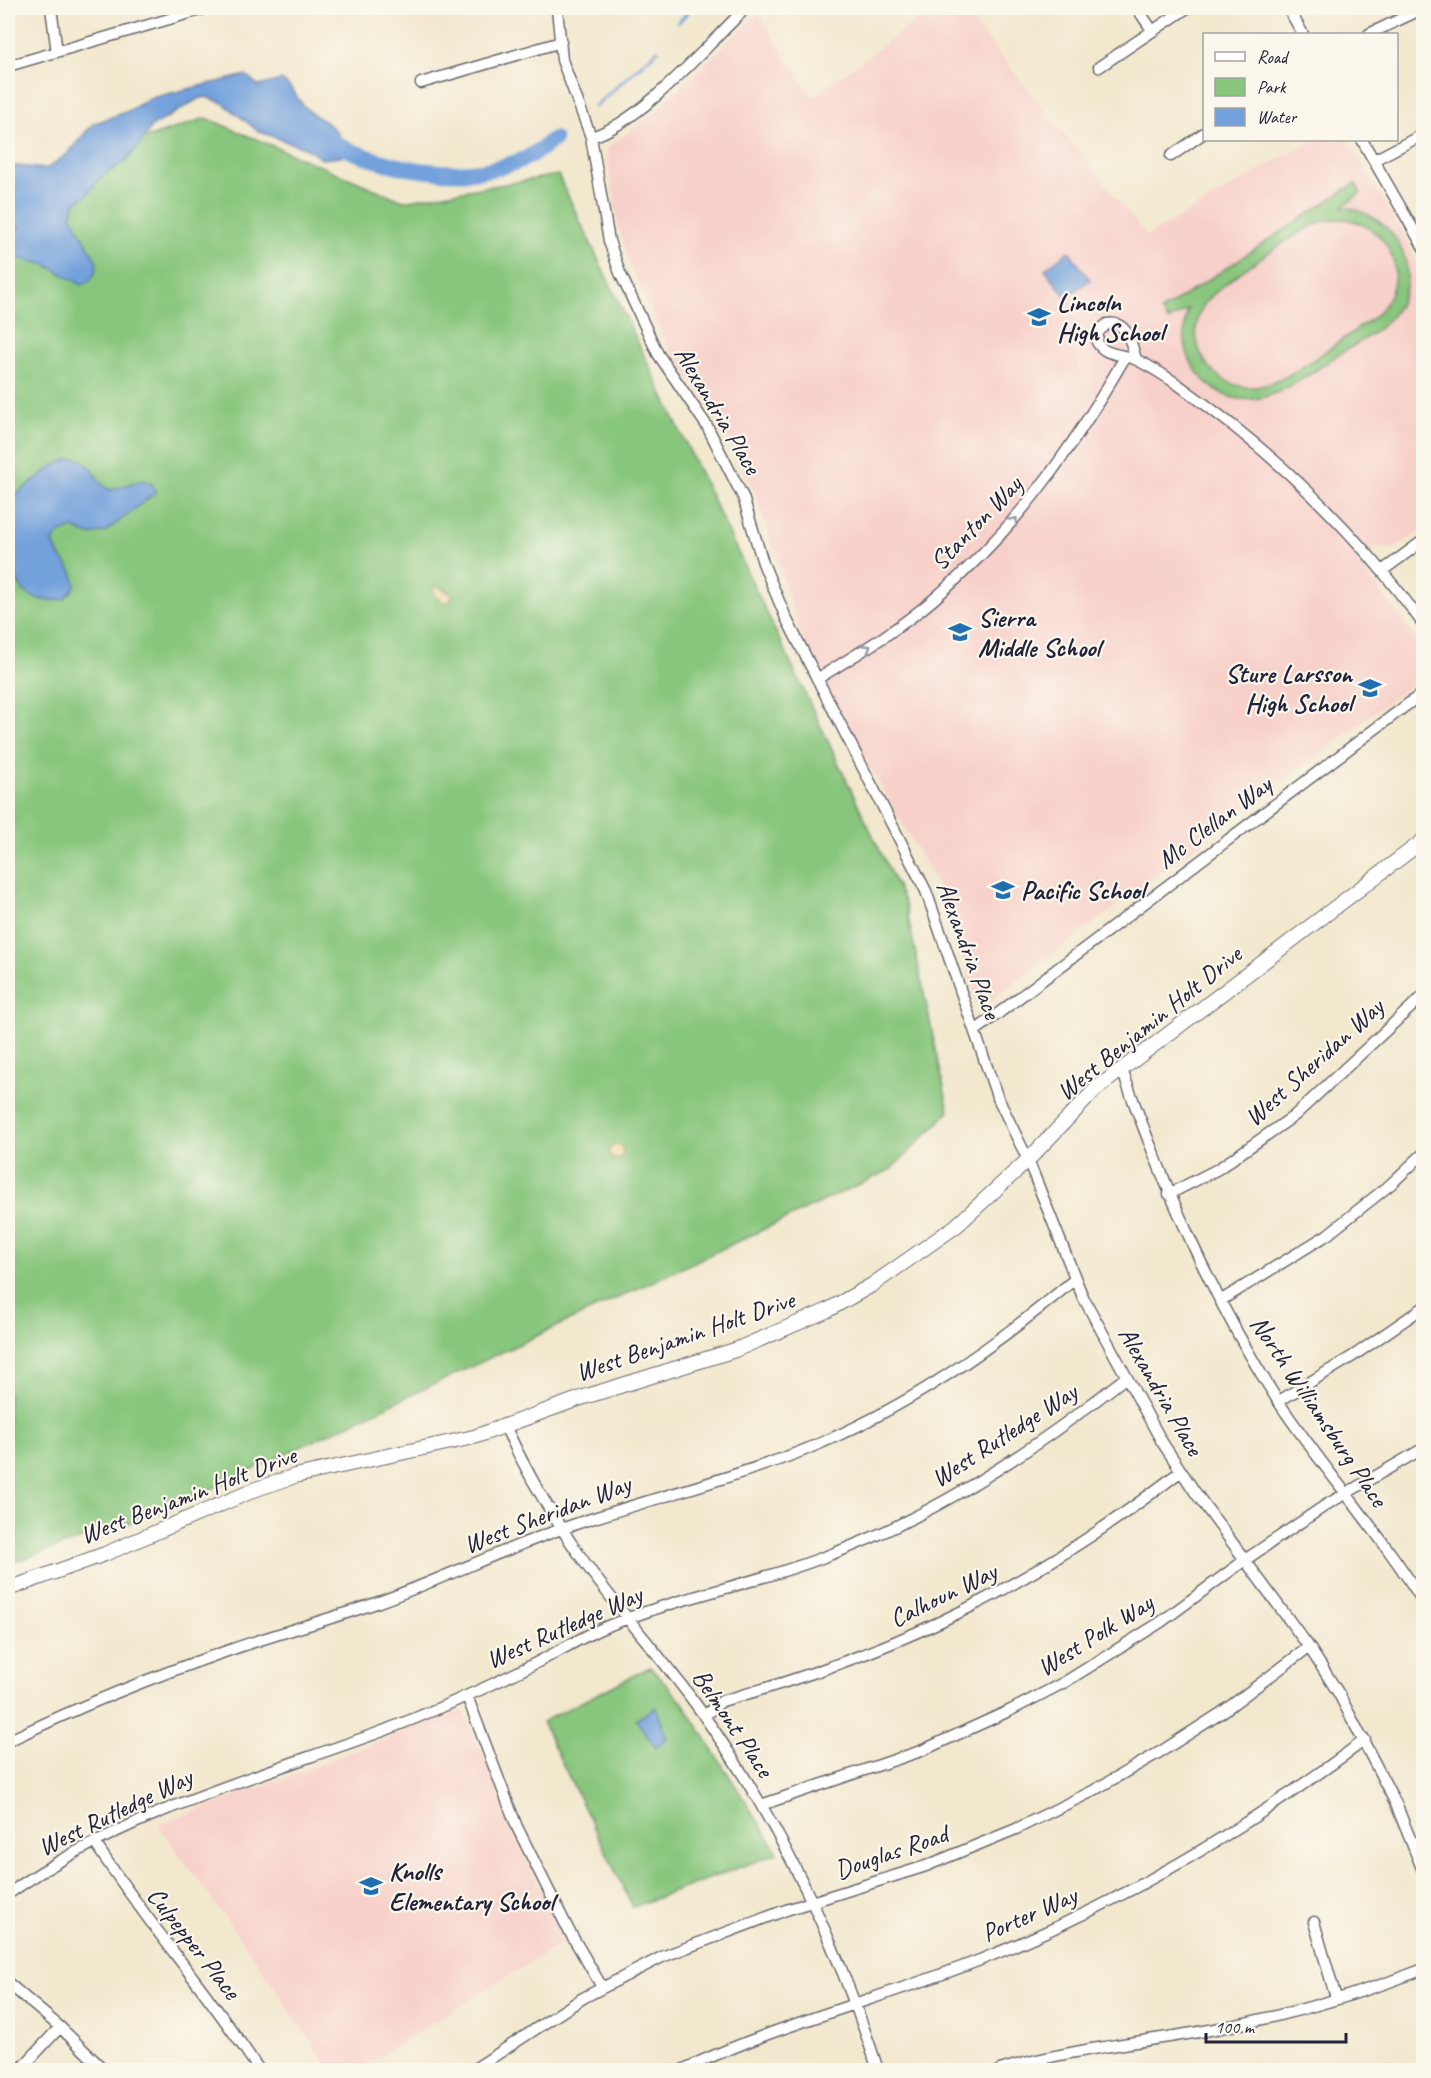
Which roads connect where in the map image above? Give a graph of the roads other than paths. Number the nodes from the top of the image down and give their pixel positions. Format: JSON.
{"nodes":[{"id":1,"x":51,"y":8,"type":"edge"},
{"id":2,"x":207,"y":8,"type":"edge"},
{"id":3,"x":557,"y":8,"type":"edge"},
{"id":4,"x":746,"y":8,"type":"edge"},
{"id":5,"x":1137,"y":8,"type":"edge"},
{"id":6,"x":1187,"y":8,"type":"edge"},
{"id":7,"x":1288,"y":8,"type":"edge"},
{"id":8,"x":1424,"y":8,"type":"edge"},
{"id":9,"x":1152,"y":30,"type":"junction"},
{"id":10,"x":1302,"y":33,"type":"edge"},
{"id":11,"x":1371,"y":33,"type":"edge"},
{"id":12,"x":561,"y":42,"type":"junction"},
{"id":13,"x":57,"y":52,"type":"junction"},
{"id":14,"x":8,"y":66,"type":"edge"},
{"id":15,"x":1099,"y":67,"type":"dead end"},
{"id":16,"x":421,"y":83,"type":"dead end"},
{"id":17,"x":1203,"y":134,"type":"edge"},
{"id":18,"x":1424,"y":134,"type":"edge"},
{"id":19,"x":591,"y":137,"type":"junction"},
{"id":20,"x":1363,"y":141,"type":"edge"},
{"id":21,"x":1171,"y":156,"type":"dead end"},
{"id":22,"x":1374,"y":160,"type":"junction"},
{"id":23,"x":1424,"y":248,"type":"edge"},
{"id":24,"x":1424,"y":540,"type":"edge"},
{"id":25,"x":1382,"y":571,"type":"junction"},
{"id":26,"x":1424,"y":625,"type":"edge"},
{"id":27,"x":817,"y":679,"type":"junction"},
{"id":28,"x":1424,"y":692,"type":"edge"},
{"id":29,"x":1424,"y":840,"type":"edge"},
{"id":30,"x":1424,"y":995,"type":"edge"},
{"id":31,"x":975,"y":1031,"type":"junction"},
{"id":32,"x":1122,"y":1070,"type":"junction"},
{"id":33,"x":1424,"y":1153,"type":"edge"},
{"id":34,"x":1028,"y":1160,"type":"junction"},
{"id":35,"x":1169,"y":1194,"type":"junction"},
{"id":36,"x":1075,"y":1279,"type":"junction"},
{"id":37,"x":1220,"y":1301,"type":"junction"},
{"id":38,"x":1424,"y":1307,"type":"edge"},
{"id":39,"x":1125,"y":1378,"type":"junction"},
{"id":40,"x":1279,"y":1401,"type":"junction"},
{"id":41,"x":505,"y":1426,"type":"junction"},
{"id":42,"x":1424,"y":1448,"type":"edge"},
{"id":43,"x":1181,"y":1470,"type":"junction"},
{"id":44,"x":1345,"y":1494,"type":"junction"},
{"id":45,"x":562,"y":1529,"type":"junction"},
{"id":46,"x":1245,"y":1560,"type":"junction"},
{"id":47,"x":8,"y":1589,"type":"edge"},
{"id":48,"x":1420,"y":1590,"type":"edge"},
{"id":49,"x":1424,"y":1603,"type":"edge"},
{"id":50,"x":628,"y":1619,"type":"junction"},
{"id":51,"x":1310,"y":1647,"type":"junction"},
{"id":52,"x":468,"y":1696,"type":"junction"},
{"id":53,"x":704,"y":1716,"type":"junction"},
{"id":54,"x":1365,"y":1740,"type":"junction"},
{"id":55,"x":8,"y":1741,"type":"edge"},
{"id":56,"x":761,"y":1805,"type":"junction"},
{"id":57,"x":95,"y":1843,"type":"junction"},
{"id":58,"x":1424,"y":1873,"type":"edge"},
{"id":59,"x":8,"y":1894,"type":"edge"},
{"id":60,"x":813,"y":1902,"type":"junction"},
{"id":61,"x":1314,"y":1922,"type":"dead end"},
{"id":62,"x":1424,"y":1969,"type":"edge"},
{"id":63,"x":8,"y":1983,"type":"edge"},
{"id":64,"x":602,"y":1987,"type":"junction"},
{"id":65,"x":1336,"y":1998,"type":"junction"},
{"id":66,"x":855,"y":2002,"type":"junction"},
{"id":67,"x":60,"y":2027,"type":"junction"},
{"id":68,"x":20,"y":2070,"type":"edge"},
{"id":69,"x":104,"y":2070,"type":"edge"},
{"id":70,"x":259,"y":2070,"type":"edge"},
{"id":71,"x":473,"y":2070,"type":"edge"},
{"id":72,"x":682,"y":2070,"type":"edge"},
{"id":73,"x":878,"y":2070,"type":"edge"},
{"id":74,"x":1000,"y":2070,"type":"edge"}],
"edges":[{"from":1,"to":13,"type":"street"},
{"from":2,"to":13,"type":"street"},
{"from":3,"to":12,"type":"street","name":"Alexandria Place"},
{"from":4,"to":19,"type":"street"},
{"from":5,"to":9,"type":"street"},
{"from":6,"to":9,"type":"street"},
{"from":7,"to":10,"type":"street"},
{"from":8,"to":11,"type":"street"},
{"from":9,"to":15,"type":"street"},
{"from":12,"to":16,"type":"street"},
{"from":12,"to":19,"type":"street","name":"Alexandria Place"},
{"from":13,"to":14,"type":"street"},
{"from":17,"to":21,"type":"street"},
{"from":18,"to":22,"type":"street"},
{"from":19,"to":27,"type":"street","name":"Alexandria Place"},
{"from":20,"to":22,"type":"street"},
{"from":22,"to":23,"type":"street"},
{"from":24,"to":25,"type":"street"},
{"from":25,"to":26,"type":"street"},
{"from":27,"to":25,"type":"street","name":"Stanton Way","one_way":true},
{"from":27,"to":31,"type":"street","name":"Alexandria Place"},
{"from":28,"to":31,"type":"street","name":"Mc Clellan Way"},
{"from":29,"to":32,"type":"main road","name":"West Benjamin Holt Drive"},
{"from":30,"to":35,"type":"street","name":"West Sheridan Way"},
{"from":31,"to":34,"type":"street","name":"Alexandria Place"},
{"from":32,"to":34,"type":"main road","name":"West Benjamin Holt Drive"},
{"from":32,"to":35,"type":"street","name":"North Williamsburg Place"},
{"from":33,"to":37,"type":"street"},
{"from":34,"to":36,"type":"street","name":"Alexandria Place"},
{"from":34,"to":41,"type":"main road","name":"West Benjamin Holt Drive"},
{"from":35,"to":37,"type":"street","name":"North Williamsburg Place"},
{"from":36,"to":39,"type":"street","name":"Alexandria Place"},
{"from":36,"to":45,"type":"street","name":"West Sheridan Way"},
{"from":37,"to":40,"type":"street","name":"North Williamsburg Place"},
{"from":38,"to":40,"type":"street"},
{"from":39,"to":43,"type":"street","name":"Alexandria Place"},
{"from":39,"to":50,"type":"street","name":"West Rutledge Way"},
{"from":40,"to":44,"type":"street","name":"North Williamsburg Place"},
{"from":41,"to":45,"type":"street","name":"Belmont Place"},
{"from":41,"to":47,"type":"main road","name":"West Benjamin Holt Drive"},
{"from":42,"to":44,"type":"street","name":"West Polk Way"},
{"from":43,"to":46,"type":"street","name":"Alexandria Place"},
{"from":43,"to":53,"type":"street","name":"Calhoun Way"},
{"from":44,"to":46,"type":"street","name":"West Polk Way"},
{"from":44,"to":48,"type":"street","name":"North Williamsburg Place"},
{"from":45,"to":50,"type":"street","name":"Belmont Place"},
{"from":45,"to":55,"type":"street","name":"West Sheridan Way"},
{"from":46,"to":51,"type":"street","name":"Alexandria Place"},
{"from":46,"to":56,"type":"street","name":"West Polk Way"},
{"from":48,"to":49,"type":"street","name":"North Williamsburg Place"},
{"from":50,"to":52,"type":"street","name":"West Rutledge Way"},
{"from":50,"to":53,"type":"street","name":"Belmont Place"},
{"from":51,"to":54,"type":"street","name":"Alexandria Place"},
{"from":51,"to":60,"type":"street","name":"Douglas Road"},
{"from":52,"to":57,"type":"street","name":"West Rutledge Way"},
{"from":52,"to":64,"type":"street"},
{"from":53,"to":56,"type":"street","name":"Belmont Place"},
{"from":54,"to":58,"type":"street","name":"Alexandria Place"},
{"from":54,"to":66,"type":"street","name":"Porter Way"},
{"from":56,"to":60,"type":"street","name":"Belmont Place"},
{"from":57,"to":59,"type":"street","name":"West Rutledge Way"},
{"from":57,"to":70,"type":"street","name":"Culpepper Place"},
{"from":60,"to":64,"type":"street","name":"Douglas Road"},
{"from":60,"to":66,"type":"street","name":"Belmont Place"},
{"from":61,"to":65,"type":"street"},
{"from":62,"to":65,"type":"street"},
{"from":63,"to":67,"type":"street"},
{"from":64,"to":71,"type":"street","name":"Douglas Road"},
{"from":65,"to":74,"type":"street"},
{"from":66,"to":72,"type":"street","name":"Porter Way"},
{"from":66,"to":73,"type":"street","name":"Belmont Place"},
{"from":67,"to":68,"type":"street"},
{"from":67,"to":69,"type":"street"}]}
